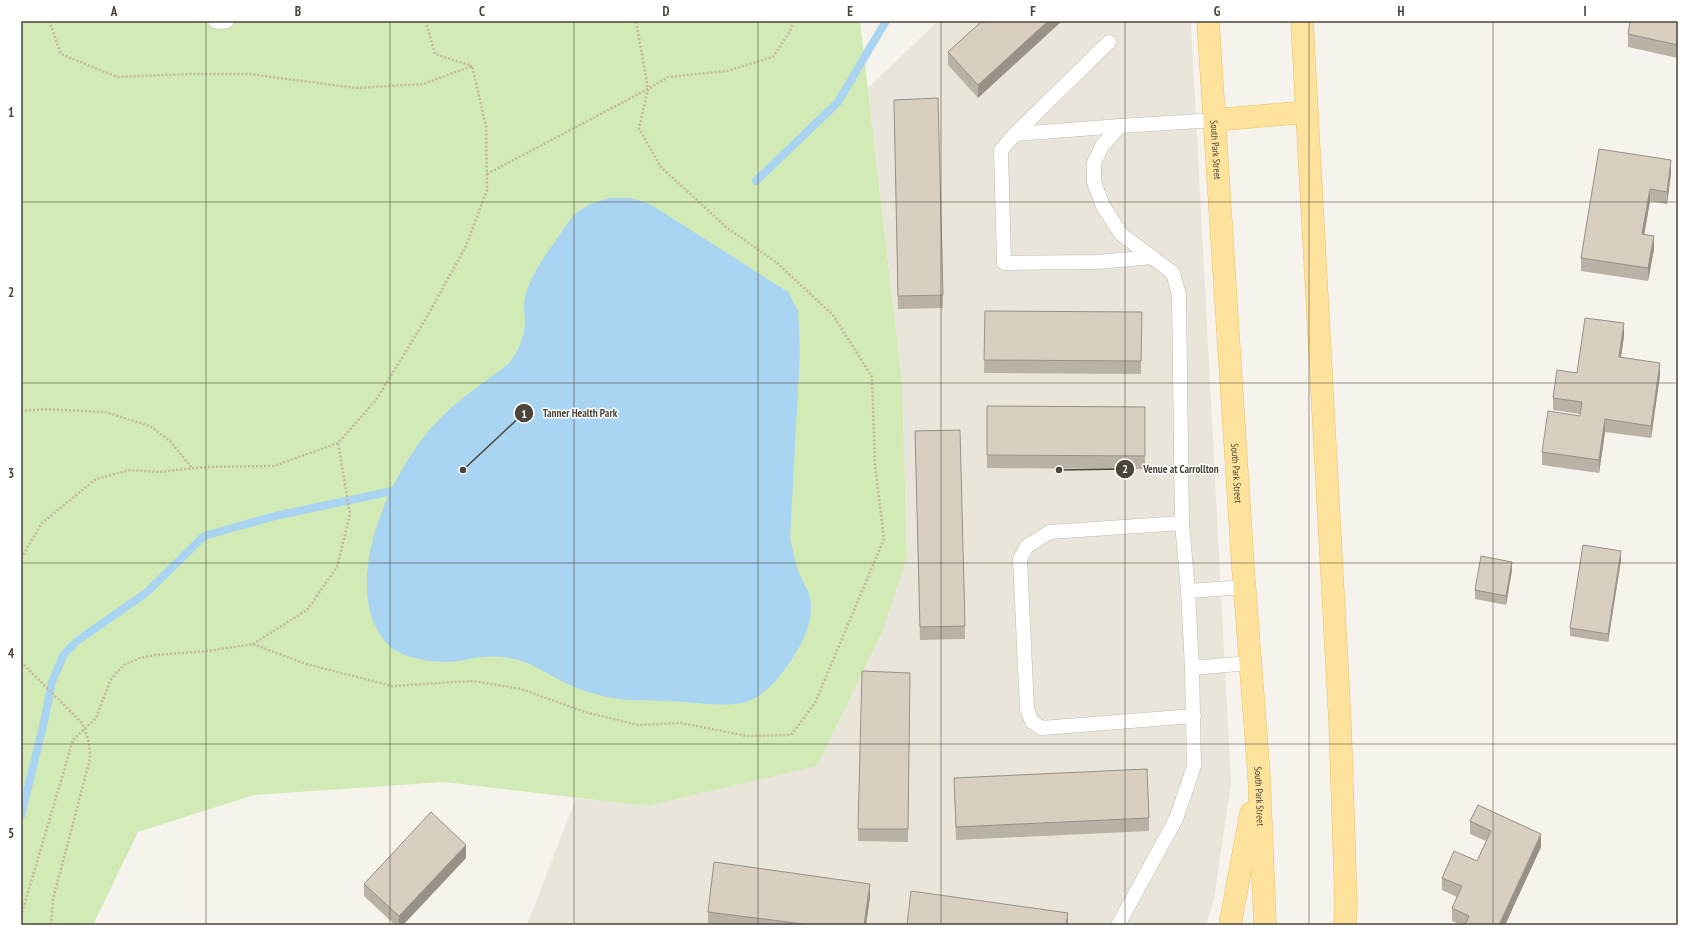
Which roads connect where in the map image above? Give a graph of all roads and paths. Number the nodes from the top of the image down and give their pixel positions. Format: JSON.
{"nodes":[{"id":1,"x":49,"y":21,"type":"edge"},
{"id":2,"x":215,"y":21,"type":"edge"},
{"id":3,"x":227,"y":21,"type":"edge"},
{"id":4,"x":428,"y":21,"type":"edge"},
{"id":5,"x":636,"y":21,"type":"edge"},
{"id":6,"x":793,"y":21,"type":"edge"},
{"id":7,"x":1208,"y":21,"type":"edge"},
{"id":8,"x":1302,"y":21,"type":"edge"},
{"id":9,"x":1109,"y":42,"type":"dead end"},
{"id":10,"x":472,"y":66,"type":"junction"},
{"id":11,"x":648,"y":89,"type":"junction"},
{"id":12,"x":1307,"y":112,"type":"junction"},
{"id":13,"x":1215,"y":120,"type":"junction"},
{"id":14,"x":1120,"y":126,"type":"junction"},
{"id":15,"x":1015,"y":134,"type":"junction"},
{"id":16,"x":486,"y":174,"type":"junction"},
{"id":17,"x":1152,"y":257,"type":"junction"},
{"id":18,"x":21,"y":411,"type":"edge"},
{"id":19,"x":338,"y":443,"type":"junction"},
{"id":20,"x":192,"y":468,"type":"junction"},
{"id":21,"x":1182,"y":523,"type":"junction"},
{"id":22,"x":21,"y":558,"type":"edge"},
{"id":23,"x":1245,"y":587,"type":"junction"},
{"id":24,"x":1188,"y":591,"type":"junction"},
{"id":25,"x":253,"y":644,"type":"junction"},
{"id":26,"x":21,"y":662,"type":"edge"},
{"id":27,"x":1250,"y":663,"type":"junction"},
{"id":28,"x":1192,"y":668,"type":"junction"},
{"id":29,"x":1194,"y":716,"type":"junction"},
{"id":30,"x":84,"y":728,"type":"junction"},
{"id":31,"x":1259,"y":775,"type":"junction"},
{"id":32,"x":21,"y":916,"type":"edge"},
{"id":33,"x":51,"y":925,"type":"edge"},
{"id":34,"x":1118,"y":925,"type":"edge"},
{"id":35,"x":1230,"y":925,"type":"edge"},
{"id":36,"x":1265,"y":925,"type":"edge"},
{"id":37,"x":1344,"y":925,"type":"edge"}],
"edges":[{"from":1,"to":10,"type":"path"},
{"from":2,"to":3,"type":"lane"},
{"from":4,"to":10,"type":"path"},
{"from":5,"to":11,"type":"path"},
{"from":6,"to":11,"type":"path"},
{"from":7,"to":13,"type":"main road","name":"South Park Street"},
{"from":8,"to":12,"type":"main road"},
{"from":9,"to":15,"type":"lane"},
{"from":10,"to":16,"type":"path"},
{"from":11,"to":16,"type":"path"},
{"from":11,"to":25,"type":"path"},
{"from":12,"to":13,"type":"main road"},
{"from":12,"to":37,"type":"main road"},
{"from":13,"to":14,"type":"lane"},
{"from":13,"to":23,"type":"main road","name":"South Park Street"},
{"from":14,"to":15,"type":"lane"},
{"from":14,"to":17,"type":"lane"},
{"from":15,"to":17,"type":"lane"},
{"from":16,"to":19,"type":"path"},
{"from":17,"to":21,"type":"lane"},
{"from":18,"to":20,"type":"path"},
{"from":19,"to":20,"type":"path"},
{"from":19,"to":25,"type":"path"},
{"from":20,"to":22,"type":"path"},
{"from":21,"to":24,"type":"lane"},
{"from":21,"to":29,"type":"lane"},
{"from":23,"to":24,"type":"lane"},
{"from":23,"to":27,"type":"main road","name":"South Park Street"},
{"from":24,"to":28,"type":"lane"},
{"from":25,"to":30,"type":"path"},
{"from":26,"to":30,"type":"path"},
{"from":27,"to":28,"type":"lane"},
{"from":27,"to":31,"type":"main road","name":"South Park Street"},
{"from":28,"to":29,"type":"lane"},
{"from":29,"to":34,"type":"lane"},
{"from":30,"to":32,"type":"path"},
{"from":30,"to":33,"type":"path"},
{"from":31,"to":35,"type":"main road"},
{"from":31,"to":36,"type":"main road","name":"South Park Street"}]}
